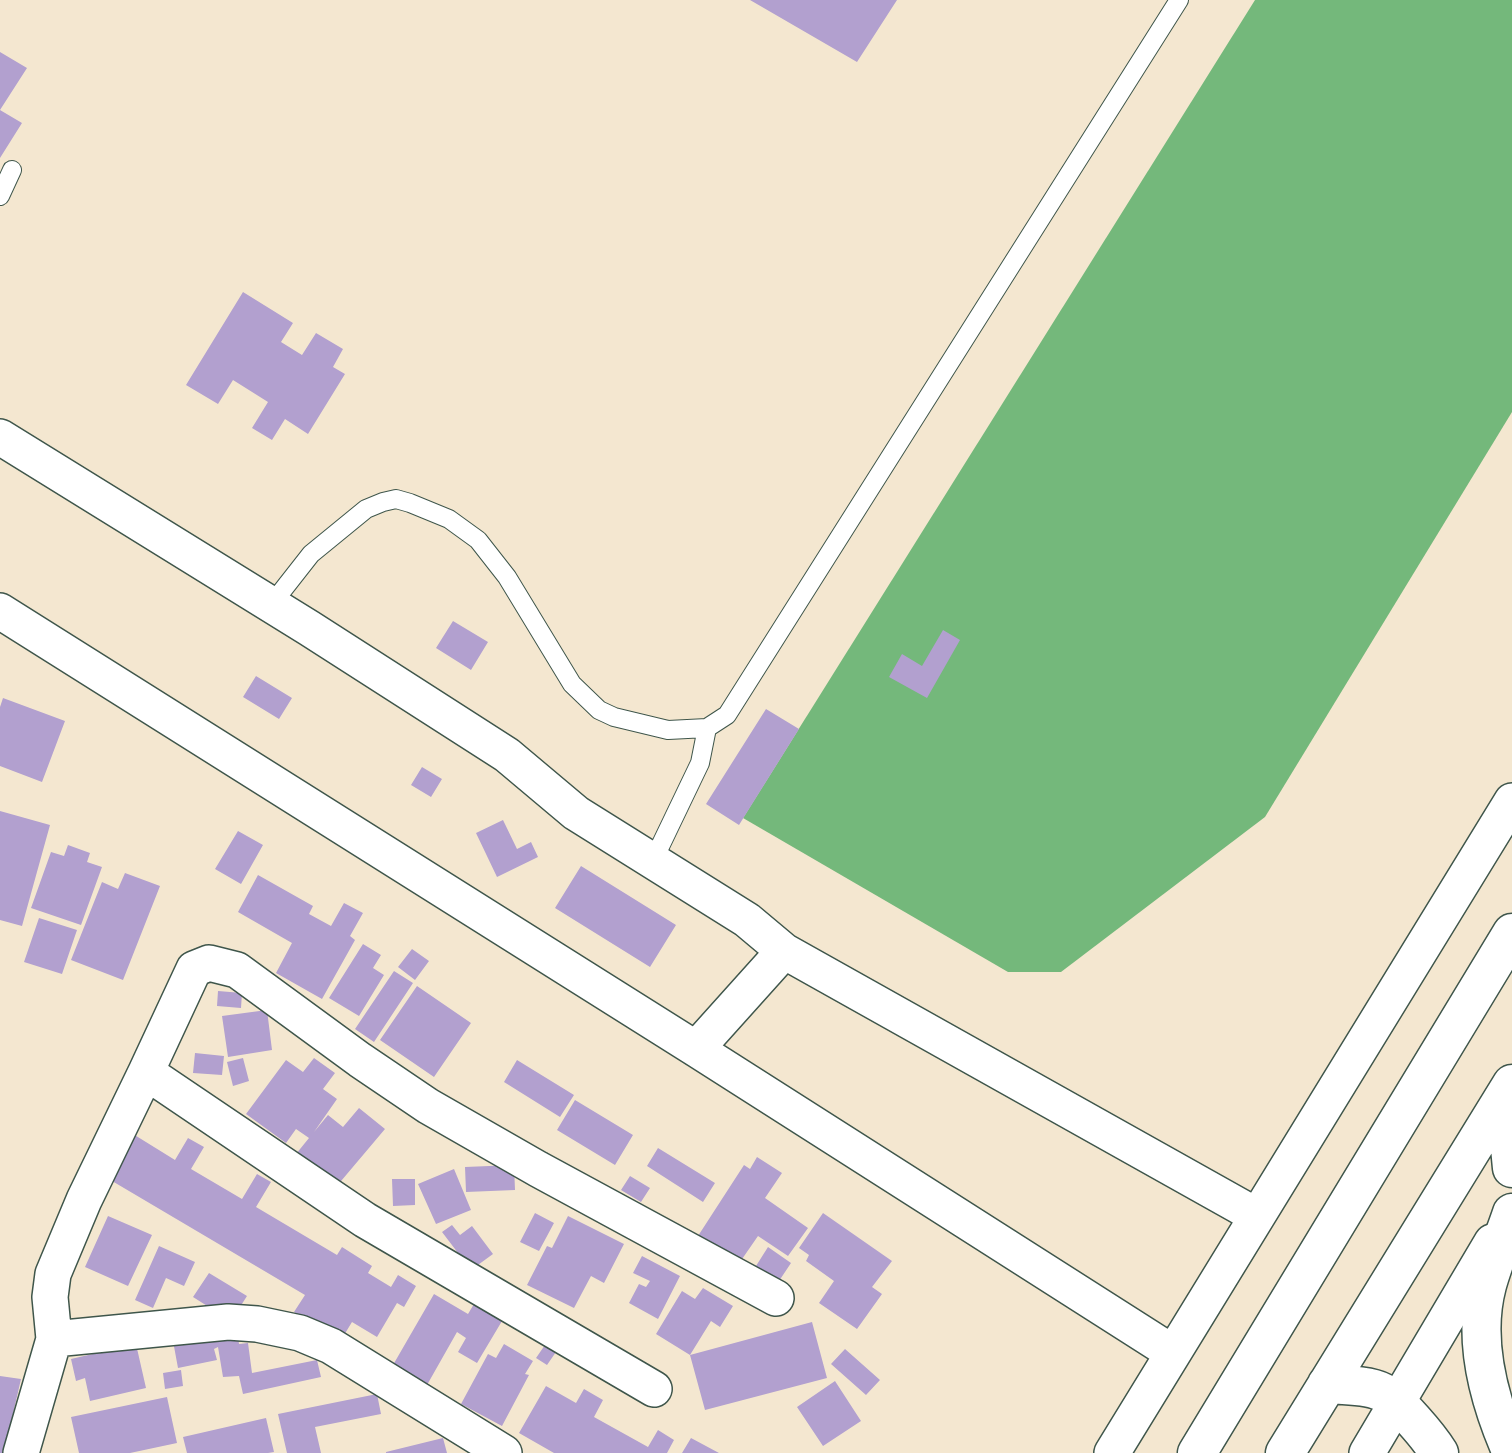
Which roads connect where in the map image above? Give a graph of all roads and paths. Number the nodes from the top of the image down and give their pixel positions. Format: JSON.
{"nodes":[{"id":1,"x":1179,"y":0,"type":"edge"},
{"id":2,"x":12,"y":170,"type":"dead end"},
{"id":3,"x":0,"y":195,"type":"edge"},
{"id":4,"x":0,"y":437,"type":"edge"},
{"id":5,"x":271,"y":605,"type":"junction"},
{"id":6,"x":0,"y":611,"type":"edge"},
{"id":7,"x":707,"y":728,"type":"junction"},
{"id":8,"x":1512,"y":801,"type":"edge"},
{"id":9,"x":653,"y":861,"type":"junction"},
{"id":10,"x":1512,"y":933,"type":"edge"},
{"id":11,"x":785,"y":951,"type":"junction"},
{"id":12,"x":696,"y":1049,"type":"junction"},
{"id":13,"x":146,"y":1072,"type":"junction"},
{"id":14,"x":1508,"y":1090,"type":"edge"},
{"id":15,"x":1512,"y":1168,"type":"edge"},
{"id":16,"x":1512,"y":1211,"type":"edge"},
{"id":17,"x":1257,"y":1216,"type":"junction"},
{"id":18,"x":776,"y":1298,"type":"dead end"},
{"id":19,"x":54,"y":1339,"type":"junction"},
{"id":20,"x":1173,"y":1353,"type":"junction"},
{"id":21,"x":1327,"y":1384,"type":"junction"},
{"id":22,"x":654,"y":1389,"type":"dead end"},
{"id":23,"x":1396,"y":1404,"type":"junction"},
{"id":24,"x":21,"y":1453,"type":"edge"},
{"id":25,"x":504,"y":1453,"type":"edge"},
{"id":26,"x":1112,"y":1453,"type":"edge"},
{"id":27,"x":1197,"y":1453,"type":"edge"},
{"id":28,"x":1285,"y":1453,"type":"edge"},
{"id":29,"x":1367,"y":1453,"type":"edge"},
{"id":30,"x":1438,"y":1453,"type":"edge"},
{"id":31,"x":1512,"y":1453,"type":"edge"}],
"edges":[{"from":1,"to":7,"type":"lane"},
{"from":2,"to":3,"type":"lane"},
{"from":4,"to":5,"type":"street"},
{"from":5,"to":7,"type":"lane"},
{"from":5,"to":9,"type":"street"},
{"from":6,"to":12,"type":"street"},
{"from":7,"to":9,"type":"lane"},
{"from":8,"to":17,"type":"street"},
{"from":9,"to":11,"type":"street"},
{"from":10,"to":27,"type":"main road"},
{"from":11,"to":12,"type":"street"},
{"from":11,"to":17,"type":"street"},
{"from":12,"to":20,"type":"street"},
{"from":13,"to":18,"type":"street"},
{"from":13,"to":19,"type":"street"},
{"from":13,"to":22,"type":"street"},
{"from":14,"to":15,"type":"main road"},
{"from":14,"to":21,"type":"main road"},
{"from":16,"to":23,"type":"street"},
{"from":16,"to":31,"type":"main road"},
{"from":17,"to":20,"type":"street"},
{"from":19,"to":24,"type":"street"},
{"from":19,"to":25,"type":"street"},
{"from":20,"to":26,"type":"street"},
{"from":21,"to":23,"type":"main road"},
{"from":21,"to":28,"type":"main road"},
{"from":23,"to":29,"type":"street"},
{"from":23,"to":30,"type":"main road"}]}
